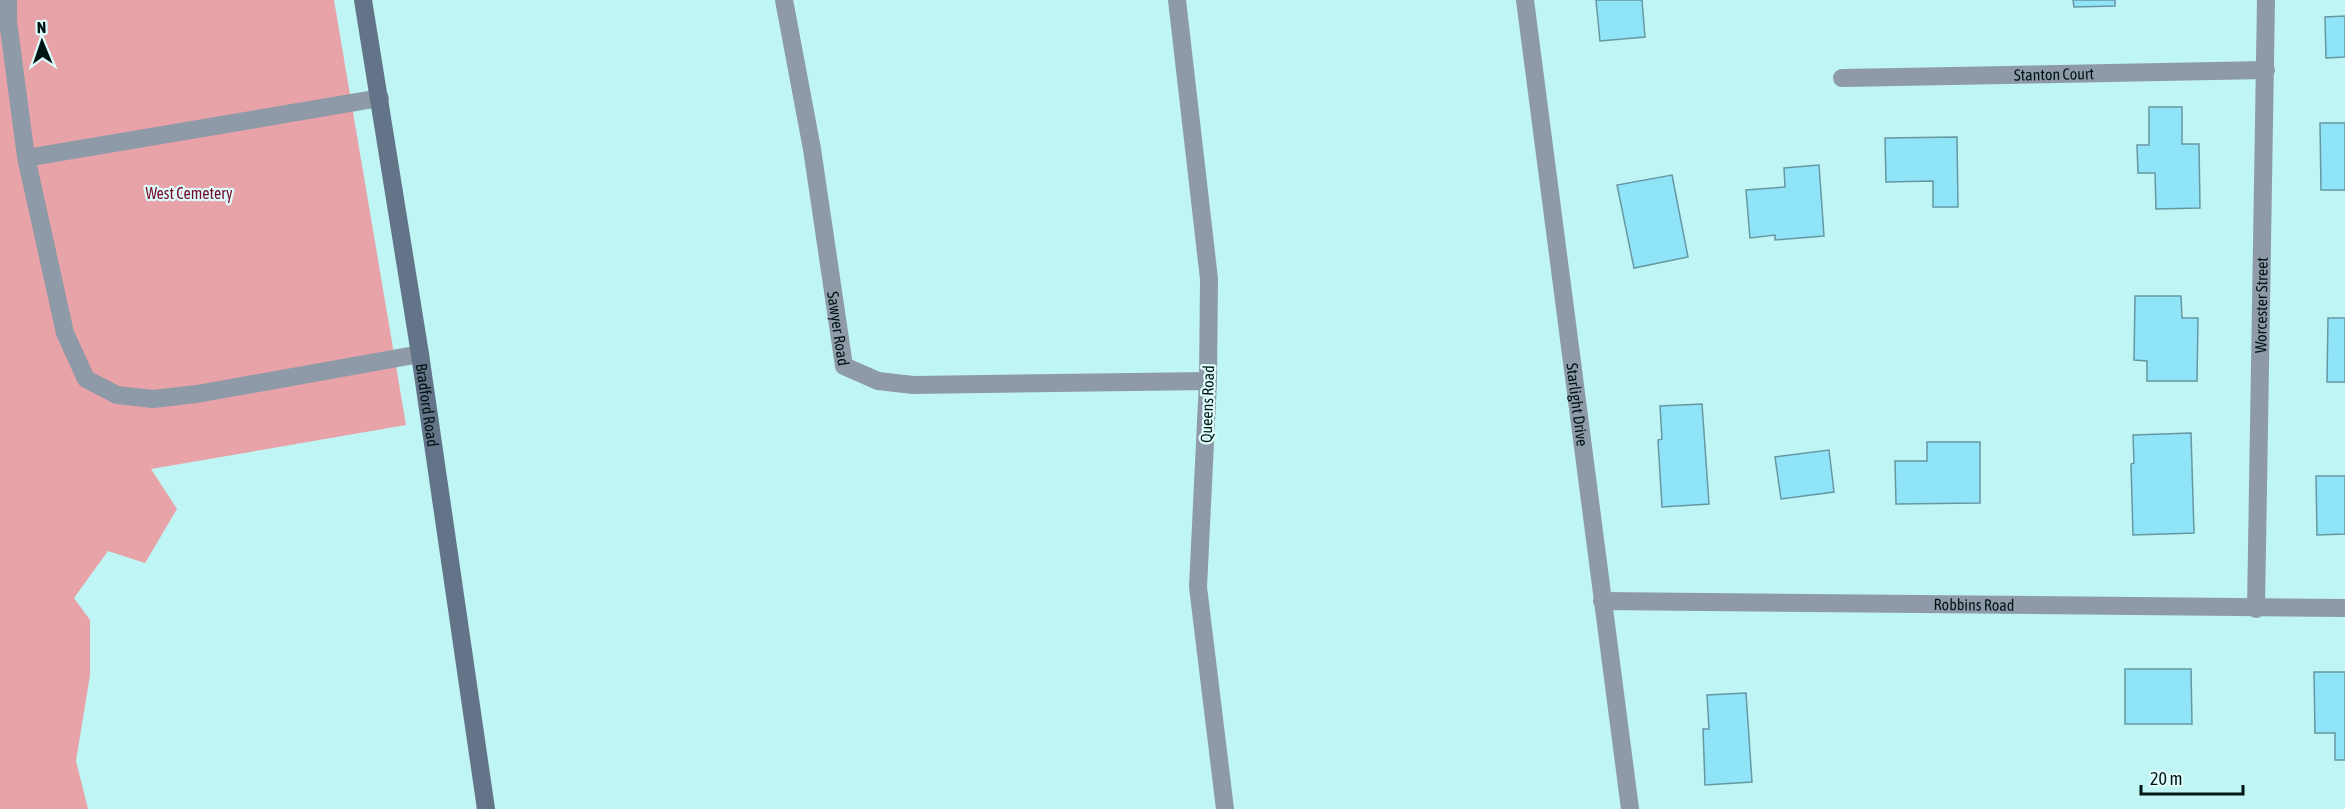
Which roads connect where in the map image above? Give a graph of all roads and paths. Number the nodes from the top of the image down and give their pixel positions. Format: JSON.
{"nodes":[{"id":1,"x":8,"y":0,"type":"edge"},
{"id":2,"x":363,"y":0,"type":"edge"},
{"id":3,"x":784,"y":0,"type":"edge"},
{"id":4,"x":1177,"y":0,"type":"edge"},
{"id":5,"x":1525,"y":0,"type":"edge"},
{"id":6,"x":2266,"y":0,"type":"edge"},
{"id":7,"x":2265,"y":70,"type":"junction"},
{"id":8,"x":1842,"y":78,"type":"dead end"},
{"id":9,"x":380,"y":98,"type":"junction"},
{"id":10,"x":26,"y":158,"type":"junction"},
{"id":11,"x":420,"y":354,"type":"junction"},
{"id":12,"x":1208,"y":381,"type":"junction"},
{"id":13,"x":1602,"y":601,"type":"junction"},
{"id":14,"x":2345,"y":608,"type":"edge"},
{"id":15,"x":2256,"y":609,"type":"junction"},
{"id":16,"x":486,"y":809,"type":"edge"},
{"id":17,"x":1225,"y":809,"type":"edge"},
{"id":18,"x":1630,"y":809,"type":"edge"}],
"edges":[{"from":1,"to":10,"type":"street"},
{"from":2,"to":9,"type":"street","name":"Bradford Road"},
{"from":3,"to":12,"type":"street","name":"Sawyer Road"},
{"from":4,"to":12,"type":"street","name":"Queens Road"},
{"from":5,"to":13,"type":"street","name":"Starlight Drive"},
{"from":6,"to":7,"type":"street","name":"Worcester Street"},
{"from":7,"to":8,"type":"street","name":"Stanton Court"},
{"from":7,"to":15,"type":"street","name":"Worcester Street"},
{"from":9,"to":10,"type":"street"},
{"from":9,"to":11,"type":"street","name":"Bradford Road"},
{"from":10,"to":11,"type":"street"},
{"from":11,"to":16,"type":"street","name":"Bradford Road"},
{"from":12,"to":17,"type":"street","name":"Queens Road"},
{"from":13,"to":15,"type":"street","name":"Robbins Road"},
{"from":13,"to":18,"type":"street","name":"Starlight Drive"},
{"from":14,"to":15,"type":"street","name":"Robbins Road"}]}
